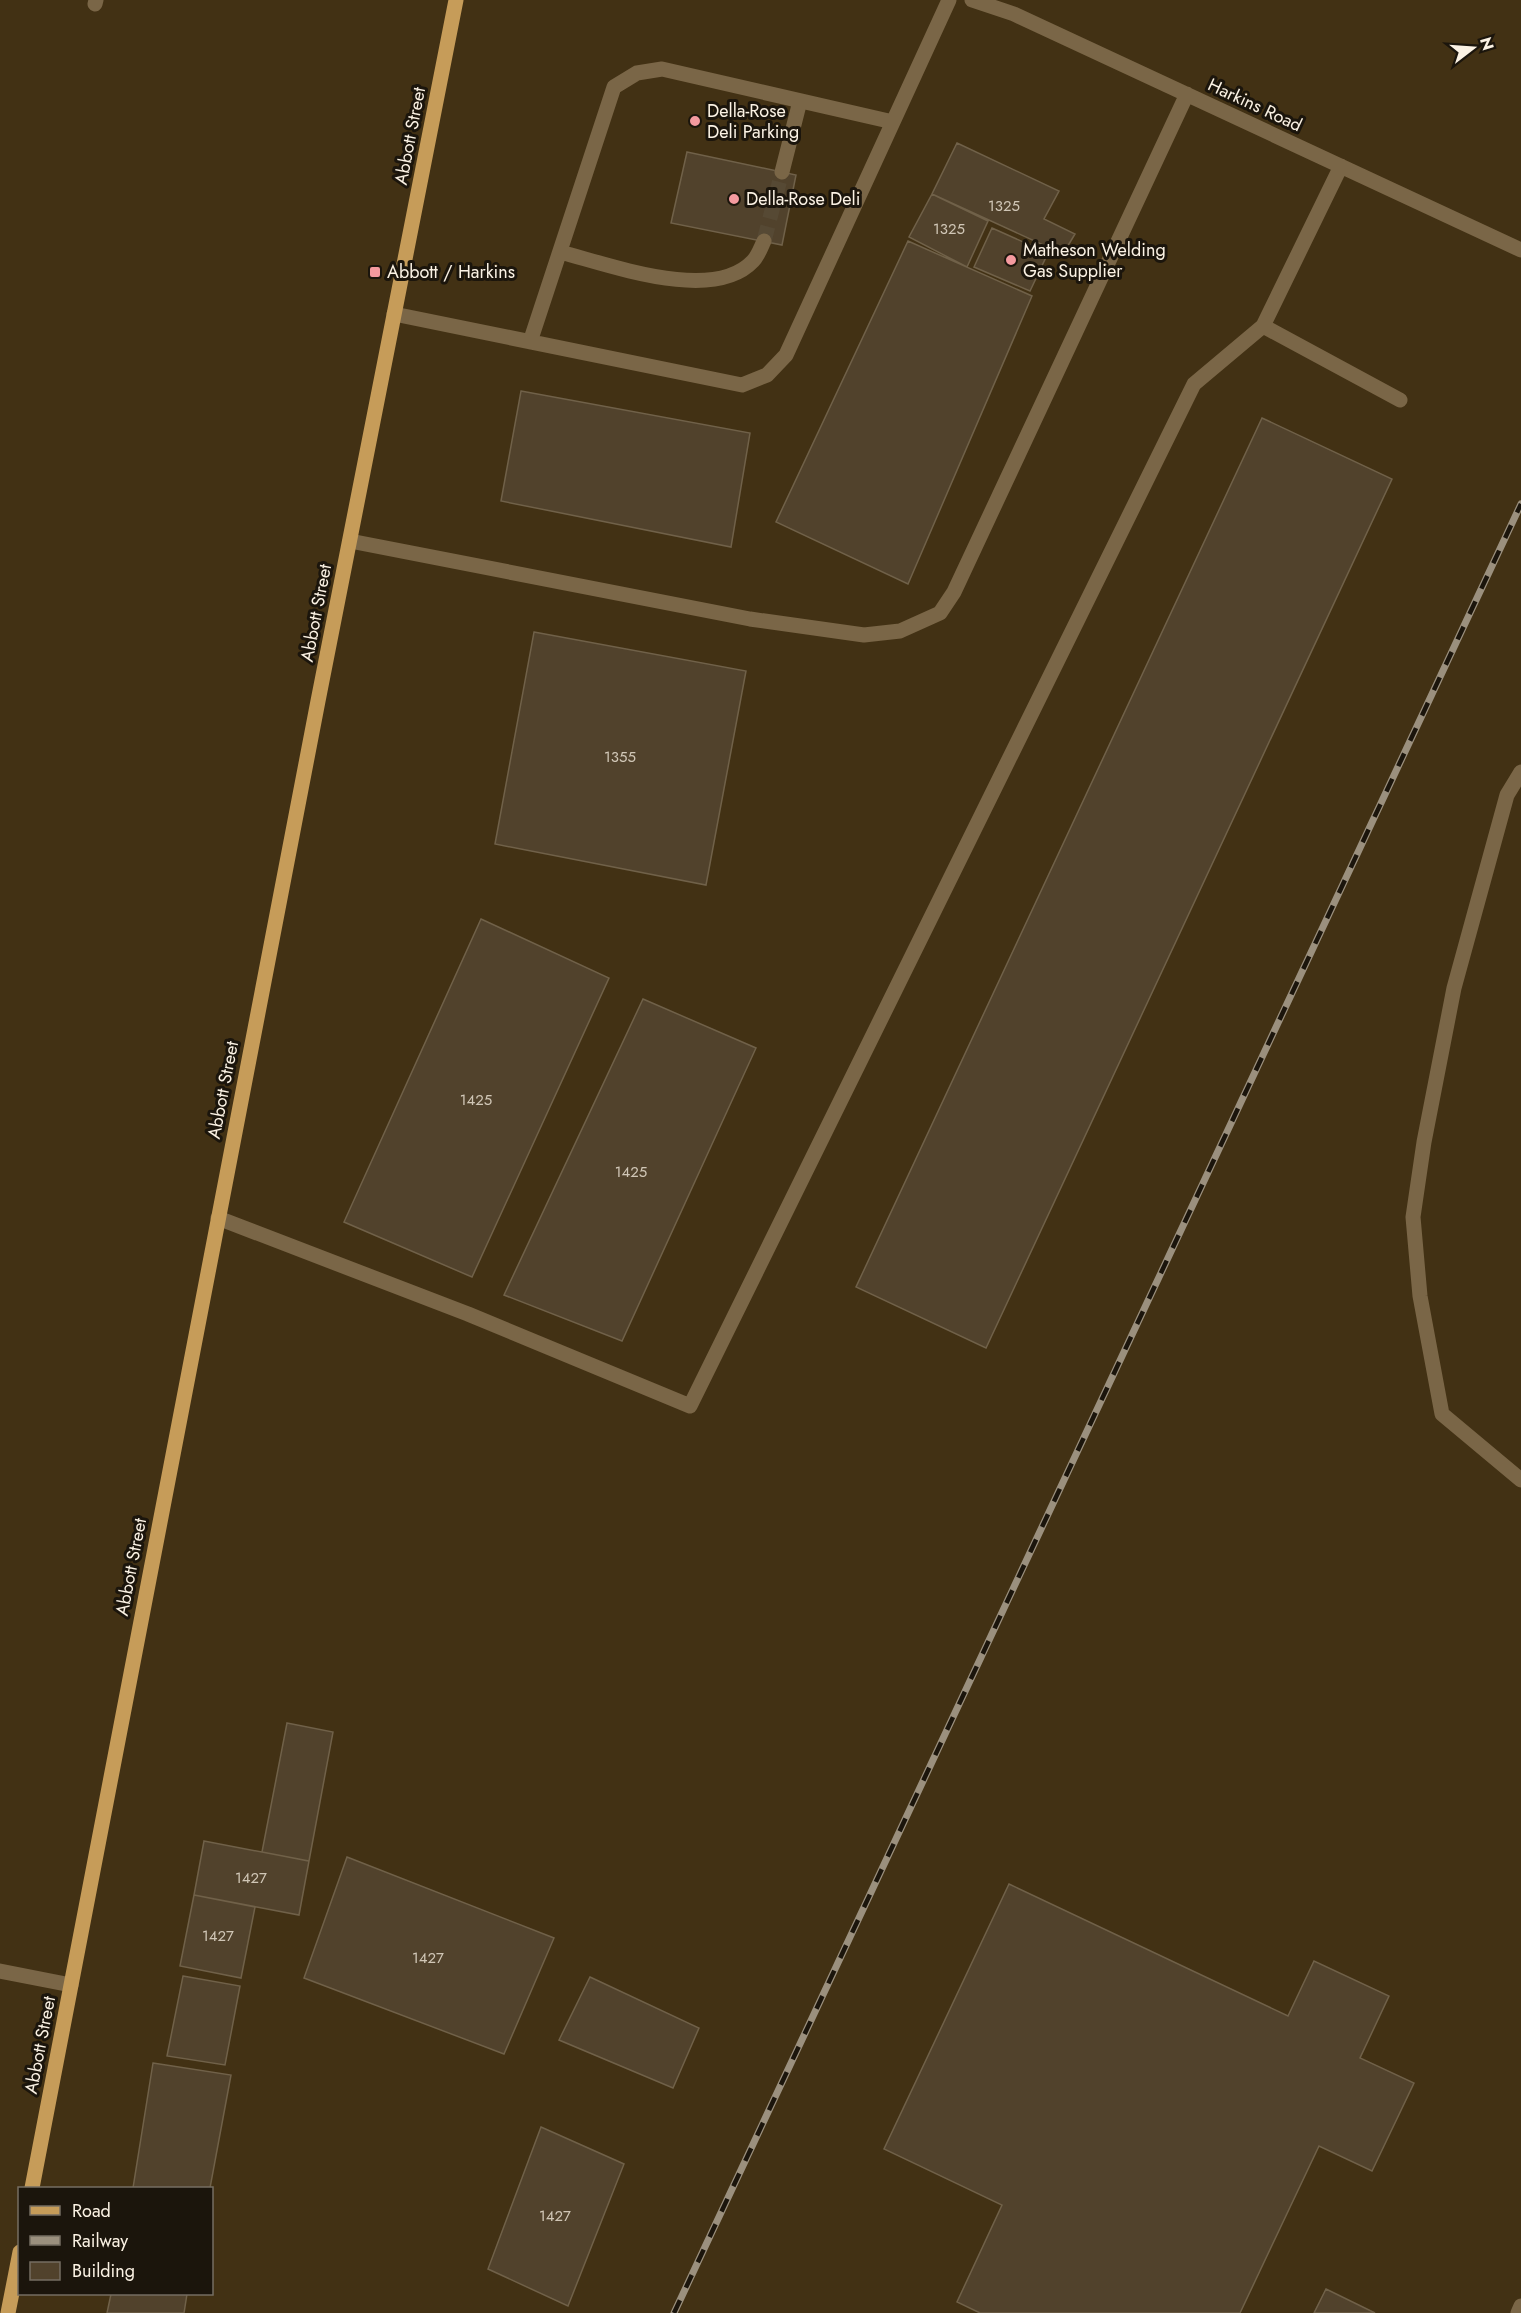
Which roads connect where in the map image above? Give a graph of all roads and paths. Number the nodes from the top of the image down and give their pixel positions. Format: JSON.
{"nodes":[{"id":1,"x":456,"y":0,"type":"edge"},
{"id":2,"x":949,"y":0,"type":"edge"},
{"id":3,"x":972,"y":0,"type":"edge"},
{"id":4,"x":1187,"y":94,"type":"junction"},
{"id":5,"x":800,"y":101,"type":"junction"},
{"id":6,"x":893,"y":122,"type":"junction"},
{"id":7,"x":1341,"y":166,"type":"junction"},
{"id":8,"x":782,"y":172,"type":"tunnel mouth"},
{"id":9,"x":764,"y":241,"type":"tunnel mouth"},
{"id":10,"x":1521,"y":250,"type":"edge"},
{"id":11,"x":560,"y":252,"type":"junction"},
{"id":12,"x":394,"y":314,"type":"junction"},
{"id":13,"x":1263,"y":326,"type":"junction"},
{"id":14,"x":530,"y":342,"type":"junction"},
{"id":15,"x":1400,"y":400,"type":"dead end"},
{"id":16,"x":350,"y":541,"type":"junction"},
{"id":17,"x":1521,"y":772,"type":"edge"},
{"id":18,"x":218,"y":1218,"type":"junction"},
{"id":19,"x":1521,"y":1480,"type":"edge"},
{"id":20,"x":0,"y":1971,"type":"edge"},
{"id":21,"x":71,"y":1985,"type":"junction"},
{"id":22,"x":32,"y":2187,"type":"edge"},
{"id":23,"x":18,"y":2262,"type":"edge"},
{"id":24,"x":1521,"y":2306,"type":"edge"},
{"id":25,"x":8,"y":2313,"type":"edge"},
{"id":26,"x":1518,"y":2313,"type":"edge"}],
"edges":[{"from":1,"to":12,"type":"main road","name":"Abbott Street"},
{"from":2,"to":6,"type":"street"},
{"from":3,"to":4,"type":"street","name":"Harkins Road"},
{"from":4,"to":7,"type":"street","name":"Harkins Road"},
{"from":4,"to":16,"type":"street"},
{"from":5,"to":6,"type":"street"},
{"from":5,"to":8,"type":"street"},
{"from":5,"to":11,"type":"street"},
{"from":6,"to":14,"type":"street"},
{"from":7,"to":10,"type":"street","name":"Harkins Road"},
{"from":7,"to":13,"type":"street"},
{"from":9,"to":11,"type":"street"},
{"from":11,"to":14,"type":"street"},
{"from":12,"to":14,"type":"street"},
{"from":12,"to":16,"type":"main road","name":"Abbott Street"},
{"from":13,"to":15,"type":"street"},
{"from":13,"to":18,"type":"street"},
{"from":16,"to":18,"type":"main road","name":"Abbott Street"},
{"from":17,"to":19,"type":"street"},
{"from":18,"to":21,"type":"main road","name":"Abbott Street"},
{"from":20,"to":21,"type":"street"},
{"from":21,"to":22,"type":"main road","name":"Abbott Street"},
{"from":23,"to":25,"type":"main road"},
{"from":24,"to":26,"type":"street"}]}
